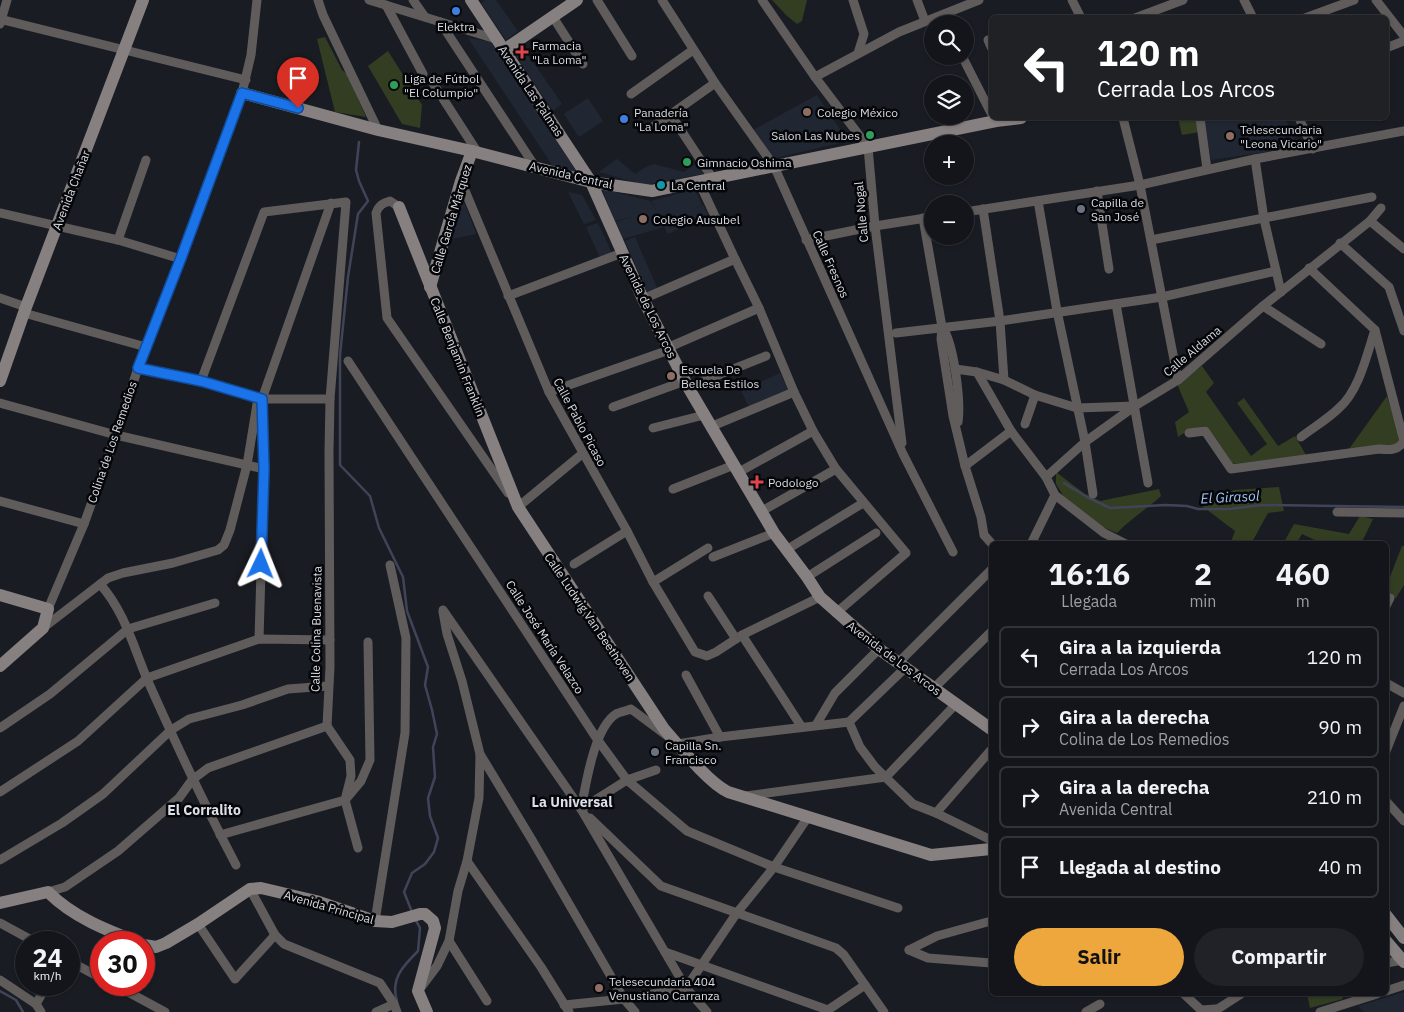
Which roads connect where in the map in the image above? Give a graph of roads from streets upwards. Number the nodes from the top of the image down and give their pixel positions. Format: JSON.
{"nodes":[{"id":1,"x":7,"y":0,"type":"edge"},
{"id":2,"x":143,"y":0,"type":"edge"},
{"id":3,"x":256,"y":0,"type":"edge"},
{"id":4,"x":318,"y":0,"type":"edge"},
{"id":5,"x":370,"y":0,"type":"edge"},
{"id":6,"x":413,"y":0,"type":"edge"},
{"id":7,"x":577,"y":0,"type":"edge"},
{"id":8,"x":597,"y":0,"type":"edge"},
{"id":9,"x":662,"y":0,"type":"edge"},
{"id":10,"x":762,"y":0,"type":"edge"},
{"id":11,"x":853,"y":0,"type":"edge"},
{"id":12,"x":917,"y":0,"type":"edge"},
{"id":13,"x":976,"y":0,"type":"edge"},
{"id":14,"x":1072,"y":0,"type":"edge"},
{"id":15,"x":1183,"y":0,"type":"edge"},
{"id":16,"x":1244,"y":0,"type":"edge"},
{"id":17,"x":1354,"y":0,"type":"edge"},
{"id":18,"x":1376,"y":0,"type":"edge"},
{"id":19,"x":475,"y":1,"type":"edge"},
{"id":20,"x":386,"y":5,"type":"junction"},
{"id":21,"x":950,"y":15,"type":"edge"},
{"id":22,"x":1080,"y":15,"type":"edge"},
{"id":23,"x":1143,"y":15,"type":"edge"},
{"id":24,"x":1252,"y":15,"type":"edge"},
{"id":25,"x":1313,"y":15,"type":"edge"},
{"id":26,"x":1388,"y":15,"type":"edge"},
{"id":27,"x":425,"y":17,"type":"junction"},
{"id":28,"x":554,"y":17,"type":"junction"},
{"id":29,"x":1389,"y":17,"type":"edge"},
{"id":30,"x":924,"y":18,"type":"edge"},
{"id":31,"x":0,"y":21,"type":"edge"},
{"id":32,"x":924,"y":21,"type":"edge"},
{"id":33,"x":440,"y":22,"type":"junction"},
{"id":34,"x":1404,"y":36,"type":"edge"},
{"id":35,"x":1404,"y":41,"type":"edge"},
{"id":36,"x":500,"y":44,"type":"junction"},
{"id":37,"x":1389,"y":47,"type":"edge"},
{"id":38,"x":124,"y":50,"type":"junction"},
{"id":39,"x":693,"y":50,"type":"junction"},
{"id":40,"x":858,"y":53,"type":"junction"},
{"id":41,"x":632,"y":56,"type":"dead end"},
{"id":42,"x":583,"y":64,"type":"dead end"},
{"id":43,"x":967,"y":65,"type":"edge"},
{"id":44,"x":423,"y":74,"type":"dead end"},
{"id":45,"x":815,"y":76,"type":"junction"},
{"id":46,"x":246,"y":80,"type":"junction"},
{"id":47,"x":433,"y":83,"type":"dead end"},
{"id":48,"x":715,"y":83,"type":"junction"},
{"id":49,"x":242,"y":93,"type":"junction"},
{"id":50,"x":631,"y":94,"type":"dead end"},
{"id":51,"x":989,"y":109,"type":"edge"},
{"id":52,"x":670,"y":115,"type":"junction"},
{"id":53,"x":989,"y":118,"type":"edge"},
{"id":54,"x":1124,"y":120,"type":"edge"},
{"id":55,"x":1200,"y":120,"type":"edge"},
{"id":56,"x":1300,"y":120,"type":"edge"},
{"id":57,"x":653,"y":127,"type":"dead end"},
{"id":58,"x":378,"y":130,"type":"junction"},
{"id":59,"x":1404,"y":131,"type":"edge"},
{"id":60,"x":868,"y":147,"type":"junction"},
{"id":61,"x":1313,"y":149,"type":"junction"},
{"id":62,"x":476,"y":152,"type":"junction"},
{"id":63,"x":1255,"y":159,"type":"junction"},
{"id":64,"x":146,"y":160,"type":"dead end"},
{"id":65,"x":774,"y":166,"type":"junction"},
{"id":66,"x":536,"y":168,"type":"junction"},
{"id":67,"x":1208,"y":169,"type":"junction"},
{"id":68,"x":713,"y":179,"type":"junction"},
{"id":69,"x":460,"y":182,"type":"junction"},
{"id":70,"x":591,"y":182,"type":"junction"},
{"id":71,"x":699,"y":182,"type":"junction"},
{"id":72,"x":1140,"y":185,"type":"junction"},
{"id":73,"x":1097,"y":191,"type":"junction"},
{"id":74,"x":1372,"y":197,"type":"dead end"},
{"id":75,"x":1038,"y":201,"type":"junction"},
{"id":76,"x":331,"y":204,"type":"junction"},
{"id":77,"x":399,"y":207,"type":"joint"},
{"id":78,"x":1381,"y":208,"type":"dead end"},
{"id":79,"x":983,"y":210,"type":"junction"},
{"id":80,"x":974,"y":211,"type":"edge"},
{"id":81,"x":0,"y":213,"type":"edge"},
{"id":82,"x":923,"y":218,"type":"joint"},
{"id":83,"x":1264,"y":219,"type":"junction"},
{"id":84,"x":1370,"y":221,"type":"junction"},
{"id":85,"x":875,"y":226,"type":"junction"},
{"id":86,"x":57,"y":227,"type":"junction"},
{"id":87,"x":118,"y":240,"type":"junction"},
{"id":88,"x":806,"y":240,"type":"junction"},
{"id":89,"x":1151,"y":240,"type":"junction"},
{"id":90,"x":1340,"y":243,"type":"junction"},
{"id":91,"x":1404,"y":249,"type":"edge"},
{"id":92,"x":622,"y":253,"type":"junction"},
{"id":93,"x":181,"y":258,"type":"junction"},
{"id":94,"x":734,"y":259,"type":"junction"},
{"id":95,"x":1309,"y":268,"type":"junction"},
{"id":96,"x":1109,"y":269,"type":"dead end"},
{"id":97,"x":1276,"y":272,"type":"junction"},
{"id":98,"x":430,"y":287,"type":"junction"},
{"id":99,"x":1281,"y":292,"type":"junction"},
{"id":100,"x":508,"y":296,"type":"junction"},
{"id":101,"x":1162,"y":297,"type":"junction"},
{"id":102,"x":0,"y":298,"type":"edge"},
{"id":103,"x":642,"y":299,"type":"junction"},
{"id":104,"x":1116,"y":304,"type":"junction"},
{"id":105,"x":1263,"y":306,"type":"junction"},
{"id":106,"x":760,"y":308,"type":"junction"},
{"id":107,"x":25,"y":310,"type":"junction"},
{"id":108,"x":1057,"y":311,"type":"junction"},
{"id":109,"x":1000,"y":321,"type":"junction"},
{"id":110,"x":942,"y":327,"type":"junction"},
{"id":111,"x":1375,"y":330,"type":"junction"},
{"id":112,"x":1404,"y":331,"type":"edge"},
{"id":113,"x":896,"y":334,"type":"dead end"},
{"id":114,"x":1321,"y":344,"type":"dead end"},
{"id":115,"x":146,"y":347,"type":"junction"},
{"id":116,"x":668,"y":349,"type":"junction"},
{"id":117,"x":766,"y":356,"type":"dead end"},
{"id":118,"x":348,"y":361,"type":"dead end"},
{"id":119,"x":138,"y":368,"type":"junction"},
{"id":120,"x":955,"y":369,"type":"junction"},
{"id":121,"x":976,"y":372,"type":"junction"},
{"id":122,"x":1004,"y":380,"type":"junction"},
{"id":123,"x":1178,"y":380,"type":"junction"},
{"id":124,"x":0,"y":381,"type":"edge"},
{"id":125,"x":201,"y":381,"type":"junction"},
{"id":126,"x":687,"y":384,"type":"junction"},
{"id":127,"x":549,"y":392,"type":"junction"},
{"id":128,"x":794,"y":392,"type":"junction"},
{"id":129,"x":1035,"y":395,"type":"junction"},
{"id":130,"x":262,"y":399,"type":"junction"},
{"id":131,"x":330,"y":399,"type":"junction"},
{"id":132,"x":0,"y":403,"type":"edge"},
{"id":133,"x":1135,"y":406,"type":"junction"},
{"id":134,"x":613,"y":407,"type":"dead end"},
{"id":135,"x":1077,"y":408,"type":"junction"},
{"id":136,"x":704,"y":415,"type":"junction"},
{"id":137,"x":1025,"y":424,"type":"dead end"},
{"id":138,"x":710,"y":427,"type":"junction"},
{"id":139,"x":653,"y":428,"type":"dead end"},
{"id":140,"x":813,"y":430,"type":"junction"},
{"id":141,"x":957,"y":430,"type":"junction"},
{"id":142,"x":1011,"y":431,"type":"junction"},
{"id":143,"x":1189,"y":432,"type":"dead end"},
{"id":144,"x":116,"y":435,"type":"junction"},
{"id":145,"x":1302,"y":437,"type":"dead end"},
{"id":146,"x":1404,"y":441,"type":"edge"},
{"id":147,"x":1085,"y":442,"type":"junction"},
{"id":148,"x":582,"y":454,"type":"junction"},
{"id":149,"x":903,"y":454,"type":"junction"},
{"id":150,"x":247,"y":465,"type":"junction"},
{"id":151,"x":965,"y":466,"type":"junction"},
{"id":152,"x":736,"y":468,"type":"junction"},
{"id":153,"x":264,"y":469,"type":"junction"},
{"id":154,"x":836,"y":469,"type":"junction"},
{"id":155,"x":1046,"y":477,"type":"junction"},
{"id":156,"x":1148,"y":483,"type":"dead end"},
{"id":157,"x":674,"y":489,"type":"dead end"},
{"id":158,"x":1093,"y":494,"type":"dead end"},
{"id":159,"x":1055,"y":495,"type":"junction"},
{"id":160,"x":0,"y":501,"type":"edge"},
{"id":161,"x":863,"y":503,"type":"junction"},
{"id":162,"x":518,"y":507,"type":"junction"},
{"id":163,"x":762,"y":511,"type":"junction"},
{"id":164,"x":1337,"y":512,"type":"dead end"},
{"id":165,"x":1404,"y":514,"type":"edge"},
{"id":166,"x":84,"y":524,"type":"junction"},
{"id":167,"x":627,"y":531,"type":"junction"},
{"id":168,"x":774,"y":532,"type":"junction"},
{"id":169,"x":876,"y":533,"type":"dead end"},
{"id":170,"x":989,"y":541,"type":"edge"},
{"id":171,"x":1032,"y":541,"type":"edge"},
{"id":172,"x":1120,"y":541,"type":"edge"},
{"id":173,"x":786,"y":550,"type":"junction"},
{"id":174,"x":953,"y":552,"type":"dead end"},
{"id":175,"x":574,"y":564,"type":"dead end"},
{"id":176,"x":390,"y":565,"type":"dead end"},
{"id":177,"x":989,"y":572,"type":"edge"},
{"id":178,"x":807,"y":577,"type":"junction"},
{"id":179,"x":653,"y":582,"type":"junction"},
{"id":180,"x":100,"y":584,"type":"junction"},
{"id":181,"x":0,"y":595,"type":"edge"},
{"id":182,"x":708,"y":596,"type":"dead end"},
{"id":183,"x":820,"y":597,"type":"junction"},
{"id":184,"x":215,"y":603,"type":"dead end"},
{"id":185,"x":48,"y":609,"type":"junction"},
{"id":186,"x":836,"y":613,"type":"junction"},
{"id":187,"x":43,"y":628,"type":"junction"},
{"id":188,"x":128,"y":629,"type":"junction"},
{"id":189,"x":989,"y":634,"type":"edge"},
{"id":190,"x":739,"y":637,"type":"junction"},
{"id":191,"x":259,"y":639,"type":"junction"},
{"id":192,"x":330,"y":640,"type":"junction"},
{"id":193,"x":368,"y":642,"type":"dead end"},
{"id":194,"x":879,"y":649,"type":"junction"},
{"id":195,"x":0,"y":666,"type":"edge"},
{"id":196,"x":902,"y":666,"type":"junction"},
{"id":197,"x":686,"y":674,"type":"dead end"},
{"id":198,"x":147,"y":678,"type":"junction"},
{"id":199,"x":1389,"y":685,"type":"edge"},
{"id":200,"x":328,"y":686,"type":"junction"},
{"id":201,"x":934,"y":688,"type":"junction"},
{"id":202,"x":1404,"y":693,"type":"edge"},
{"id":203,"x":956,"y":704,"type":"junction"},
{"id":204,"x":1404,"y":706,"type":"edge"},
{"id":205,"x":849,"y":722,"type":"junction"},
{"id":206,"x":816,"y":725,"type":"junction"},
{"id":207,"x":327,"y":726,"type":"junction"},
{"id":208,"x":801,"y":726,"type":"junction"},
{"id":209,"x":0,"y":728,"type":"edge"},
{"id":210,"x":989,"y":728,"type":"edge"},
{"id":211,"x":171,"y":730,"type":"junction"},
{"id":212,"x":720,"y":737,"type":"junction"},
{"id":213,"x":597,"y":739,"type":"junction"},
{"id":214,"x":678,"y":744,"type":"junction"},
{"id":215,"x":1389,"y":744,"type":"edge"},
{"id":216,"x":989,"y":752,"type":"edge"},
{"id":217,"x":480,"y":754,"type":"junction"},
{"id":218,"x":656,"y":770,"type":"dead end"},
{"id":219,"x":886,"y":777,"type":"junction"},
{"id":220,"x":192,"y":780,"type":"junction"},
{"id":221,"x":627,"y":780,"type":"junction"},
{"id":222,"x":0,"y":792,"type":"edge"},
{"id":223,"x":744,"y":796,"type":"junction"},
{"id":224,"x":345,"y":800,"type":"junction"},
{"id":225,"x":1389,"y":804,"type":"edge"},
{"id":226,"x":581,"y":809,"type":"junction"},
{"id":227,"x":936,"y":813,"type":"junction"},
{"id":228,"x":1402,"y":816,"type":"edge"},
{"id":229,"x":808,"y":817,"type":"junction"},
{"id":230,"x":220,"y":835,"type":"junction"},
{"id":231,"x":989,"y":839,"type":"edge"},
{"id":232,"x":358,"y":848,"type":"dead end"},
{"id":233,"x":989,"y":849,"type":"edge"},
{"id":234,"x":0,"y":860,"type":"edge"},
{"id":235,"x":467,"y":861,"type":"junction"},
{"id":236,"x":236,"y":865,"type":"dead end"},
{"id":237,"x":774,"y":867,"type":"junction"},
{"id":238,"x":250,"y":889,"type":"junction"},
{"id":239,"x":48,"y":892,"type":"junction"},
{"id":240,"x":0,"y":903,"type":"edge"},
{"id":241,"x":898,"y":908,"type":"dead end"},
{"id":242,"x":736,"y":914,"type":"junction"},
{"id":243,"x":1389,"y":919,"type":"edge"},
{"id":244,"x":375,"y":921,"type":"junction"},
{"id":245,"x":989,"y":922,"type":"edge"},
{"id":246,"x":0,"y":923,"type":"edge"},
{"id":247,"x":198,"y":924,"type":"junction"},
{"id":248,"x":15,"y":931,"type":"edge"},
{"id":249,"x":109,"y":931,"type":"edge"},
{"id":250,"x":275,"y":936,"type":"junction"},
{"id":251,"x":1404,"y":938,"type":"edge"},
{"id":252,"x":449,"y":941,"type":"junction"},
{"id":253,"x":1389,"y":944,"type":"edge"},
{"id":254,"x":155,"y":947,"type":"edge"},
{"id":255,"x":665,"y":952,"type":"junction"},
{"id":256,"x":1404,"y":961,"type":"edge"},
{"id":257,"x":989,"y":963,"type":"edge"},
{"id":258,"x":1389,"y":963,"type":"edge"},
{"id":259,"x":701,"y":966,"type":"junction"},
{"id":260,"x":0,"y":980,"type":"edge"},
{"id":261,"x":865,"y":986,"type":"junction"},
{"id":262,"x":1404,"y":986,"type":"edge"},
{"id":263,"x":686,"y":988,"type":"junction"},
{"id":264,"x":1389,"y":990,"type":"edge"},
{"id":265,"x":418,"y":991,"type":"junction"},
{"id":266,"x":43,"y":996,"type":"edge"},
{"id":267,"x":135,"y":996,"type":"edge"},
{"id":268,"x":1186,"y":996,"type":"edge"},
{"id":269,"x":1238,"y":996,"type":"edge"},
{"id":270,"x":1371,"y":996,"type":"edge"},
{"id":271,"x":624,"y":999,"type":"junction"},
{"id":272,"x":487,"y":1001,"type":"dead end"},
{"id":273,"x":1100,"y":1004,"type":"dead end"},
{"id":274,"x":39,"y":1008,"type":"edge"},
{"id":275,"x":395,"y":1008,"type":"edge"},
{"id":276,"x":566,"y":1008,"type":"edge"},
{"id":277,"x":828,"y":1011,"type":"edge"},
{"id":278,"x":1198,"y":1011,"type":"edge"},
{"id":279,"x":1215,"y":1011,"type":"edge"},
{"id":280,"x":165,"y":1012,"type":"edge"},
{"id":281,"x":376,"y":1012,"type":"edge"},
{"id":282,"x":427,"y":1012,"type":"edge"},
{"id":283,"x":635,"y":1012,"type":"edge"},
{"id":284,"x":707,"y":1012,"type":"edge"},
{"id":285,"x":884,"y":1012,"type":"edge"},
{"id":286,"x":1086,"y":1012,"type":"edge"},
{"id":287,"x":1320,"y":1012,"type":"edge"}],
"edges":[{"from":1,"to":31,"type":"street"},
{"from":2,"to":38,"type":"street","name":"Avenida Chañar"},
{"from":3,"to":46,"type":"street","name":"Colina de Los Remedios"},
{"from":4,"to":58,"type":"street"},
{"from":5,"to":20,"type":"street"},
{"from":6,"to":27,"type":"street"},
{"from":7,"to":28,"type":"street"},
{"from":8,"to":41,"type":"street"},
{"from":9,"to":39,"type":"street","name":"Calle Fresnos"},
{"from":10,"to":45,"type":"street"},
{"from":11,"to":40,"type":"street"},
{"from":12,"to":30,"type":"street"},
{"from":13,"to":21,"type":"street"},
{"from":14,"to":22,"type":"street"},
{"from":15,"to":23,"type":"street"},
{"from":16,"to":24,"type":"street"},
{"from":17,"to":25,"type":"street"},
{"from":18,"to":26,"type":"street"},
{"from":19,"to":36,"type":"street","name":"Avenida Las Palmas"},
{"from":20,"to":27,"type":"street"},
{"from":20,"to":44,"type":"street"},
{"from":27,"to":33,"type":"street"},
{"from":28,"to":36,"type":"street"},
{"from":28,"to":42,"type":"street"},
{"from":29,"to":34,"type":"street"},
{"from":31,"to":38,"type":"street"},
{"from":32,"to":40,"type":"street"},
{"from":33,"to":36,"type":"street"},
{"from":33,"to":66,"type":"street"},
{"from":35,"to":37,"type":"street"},
{"from":36,"to":70,"type":"street","name":"Avenida Las Palmas"},
{"from":38,"to":46,"type":"street"},
{"from":38,"to":86,"type":"street","name":"Avenida Chañar"},
{"from":39,"to":48,"type":"street","name":"Calle Fresnos"},
{"from":39,"to":50,"type":"street"},
{"from":40,"to":45,"type":"street"},
{"from":43,"to":51,"type":"street"},
{"from":45,"to":60,"type":"street"},
{"from":46,"to":49,"type":"street","name":"Colina de Los Remedios"},
{"from":47,"to":62,"type":"street"},
{"from":48,"to":52,"type":"street"},
{"from":48,"to":65,"type":"street","name":"Calle Fresnos"},
{"from":49,"to":58,"type":"street","name":"Avenida Central"},
{"from":49,"to":93,"type":"street","name":"Colina de Los Remedios"},
{"from":52,"to":57,"type":"street"},
{"from":52,"to":68,"type":"street"},
{"from":53,"to":60,"type":"street","name":"Avenida Central"},
{"from":54,"to":72,"type":"street"},
{"from":55,"to":67,"type":"street"},
{"from":56,"to":61,"type":"street"},
{"from":58,"to":62,"type":"street","name":"Avenida Central"},
{"from":59,"to":61,"type":"street"},
{"from":60,"to":65,"type":"street","name":"Avenida Central"},
{"from":60,"to":85,"type":"street","name":"Calle Nogal"},
{"from":61,"to":63,"type":"street"},
{"from":62,"to":66,"type":"street","name":"Avenida Central"},
{"from":62,"to":69,"type":"street","name":"Calle García Márquez"},
{"from":63,"to":67,"type":"street"},
{"from":63,"to":83,"type":"street"},
{"from":64,"to":87,"type":"street"},
{"from":65,"to":68,"type":"street","name":"Avenida Central"},
{"from":65,"to":88,"type":"street","name":"Calle Fresnos"},
{"from":66,"to":70,"type":"street","name":"Avenida Central"},
{"from":67,"to":72,"type":"street"},
{"from":68,"to":71,"type":"street","name":"Avenida Central"},
{"from":69,"to":98,"type":"street","name":"Calle García Márquez"},
{"from":69,"to":100,"type":"street","name":"Calle Pablo Picaso"},
{"from":70,"to":71,"type":"street","name":"Avenida Central"},
{"from":70,"to":92,"type":"street","name":"Avenida de Los Arcos"},
{"from":71,"to":94,"type":"street"},
{"from":72,"to":73,"type":"street"},
{"from":72,"to":89,"type":"street"},
{"from":73,"to":75,"type":"street"},
{"from":73,"to":96,"type":"street"},
{"from":74,"to":83,"type":"street"},
{"from":75,"to":79,"type":"street"},
{"from":75,"to":108,"type":"street"},
{"from":76,"to":125,"type":"street"},
{"from":76,"to":130,"type":"street"},
{"from":76,"to":131,"type":"street","name":"Calle Colina Buenavista"},
{"from":77,"to":98,"type":"street","name":"Calle Benjamín Franklin"},
{"from":77,"to":162,"type":"street","name":"Calle Ludwig Van Beethoven"},
{"from":78,"to":84,"type":"street","name":"Calle Aldama"},
{"from":79,"to":80,"type":"street"},
{"from":79,"to":109,"type":"street"},
{"from":81,"to":86,"type":"street"},
{"from":82,"to":85,"type":"street"},
{"from":82,"to":110,"type":"street"},
{"from":83,"to":89,"type":"street"},
{"from":83,"to":97,"type":"street"},
{"from":84,"to":90,"type":"street","name":"Calle Aldama"},
{"from":84,"to":91,"type":"street"},
{"from":85,"to":88,"type":"street"},
{"from":85,"to":149,"type":"street","name":"Calle Nogal"},
{"from":86,"to":87,"type":"street"},
{"from":86,"to":107,"type":"street","name":"Avenida Chañar"},
{"from":87,"to":93,"type":"street"},
{"from":88,"to":149,"type":"street","name":"Calle Fresnos"},
{"from":89,"to":101,"type":"street"},
{"from":90,"to":95,"type":"street","name":"Calle Aldama"},
{"from":90,"to":112,"type":"street"},
{"from":92,"to":100,"type":"street"},
{"from":92,"to":103,"type":"street","name":"Avenida de Los Arcos"},
{"from":93,"to":115,"type":"street","name":"Colina de Los Remedios"},
{"from":94,"to":103,"type":"street"},
{"from":94,"to":106,"type":"street"},
{"from":95,"to":99,"type":"street","name":"Calle Aldama"},
{"from":95,"to":111,"type":"street"},
{"from":97,"to":99,"type":"street"},
{"from":97,"to":101,"type":"street"},
{"from":98,"to":162,"type":"street","name":"Calle Benjamín Franklin"},
{"from":99,"to":105,"type":"street","name":"Calle Aldama"},
{"from":100,"to":127,"type":"street","name":"Calle Pablo Picaso"},
{"from":101,"to":104,"type":"street"},
{"from":101,"to":123,"type":"street"},
{"from":102,"to":107,"type":"street"},
{"from":103,"to":116,"type":"street","name":"Avenida de Los Arcos"},
{"from":104,"to":108,"type":"street"},
{"from":104,"to":133,"type":"street"},
{"from":105,"to":114,"type":"street"},
{"from":105,"to":123,"type":"street","name":"Calle Aldama"},
{"from":106,"to":116,"type":"street"},
{"from":106,"to":128,"type":"street"},
{"from":107,"to":115,"type":"street"},
{"from":107,"to":124,"type":"street","name":"Avenida Chañar"},
{"from":108,"to":109,"type":"street"},
{"from":108,"to":135,"type":"street"},
{"from":109,"to":110,"type":"street"},
{"from":109,"to":122,"type":"street"},
{"from":110,"to":113,"type":"street"},
{"from":110,"to":120,"type":"street"},
{"from":110,"to":141,"type":"street"},
{"from":111,"to":145,"type":"street"},
{"from":111,"to":146,"type":"street"},
{"from":115,"to":119,"type":"street","name":"Colina de Los Remedios"},
{"from":116,"to":126,"type":"street","name":"Avenida de Los Arcos"},
{"from":116,"to":127,"type":"street"},
{"from":117,"to":126,"type":"street"},
{"from":118,"to":213,"type":"street","name":"Calle José María Velazco"},
{"from":119,"to":125,"type":"street"},
{"from":119,"to":144,"type":"street","name":"Colina de Los Remedios"},
{"from":120,"to":121,"type":"street","name":"Calle Aldama"},
{"from":120,"to":141,"type":"street"},
{"from":121,"to":122,"type":"street","name":"Calle Aldama"},
{"from":121,"to":142,"type":"street"},
{"from":122,"to":129,"type":"street","name":"Calle Aldama"},
{"from":123,"to":133,"type":"street","name":"Calle Aldama"},
{"from":125,"to":130,"type":"street"},
{"from":126,"to":134,"type":"street"},
{"from":126,"to":136,"type":"street","name":"Avenida de Los Arcos"},
{"from":127,"to":148,"type":"street","name":"Calle Pablo Picaso"},
{"from":128,"to":138,"type":"street"},
{"from":128,"to":140,"type":"street"},
{"from":129,"to":135,"type":"street","name":"Calle Aldama"},
{"from":129,"to":137,"type":"street"},
{"from":130,"to":131,"type":"street"},
{"from":130,"to":150,"type":"street"},
{"from":130,"to":153,"type":"street"},
{"from":131,"to":192,"type":"street","name":"Calle Colina Buenavista"},
{"from":132,"to":144,"type":"street"},
{"from":133,"to":135,"type":"street","name":"Calle Aldama"},
{"from":133,"to":147,"type":"street"},
{"from":133,"to":156,"type":"street"},
{"from":135,"to":147,"type":"street"},
{"from":136,"to":138,"type":"street","name":"Avenida de Los Arcos"},
{"from":136,"to":139,"type":"street"},
{"from":138,"to":152,"type":"street","name":"Avenida de Los Arcos"},
{"from":140,"to":152,"type":"street"},
{"from":140,"to":154,"type":"street"},
{"from":141,"to":151,"type":"street"},
{"from":142,"to":151,"type":"street"},
{"from":142,"to":155,"type":"street"},
{"from":143,"to":146,"type":"street"},
{"from":144,"to":150,"type":"street"},
{"from":144,"to":166,"type":"street","name":"Colina de Los Remedios"},
{"from":147,"to":155,"type":"street"},
{"from":147,"to":158,"type":"street"},
{"from":148,"to":162,"type":"street"},
{"from":148,"to":167,"type":"street","name":"Calle Pablo Picaso"},
{"from":149,"to":174,"type":"street","name":"Calle Fresnos"},
{"from":150,"to":153,"type":"street"},
{"from":150,"to":180,"type":"street"},
{"from":151,"to":170,"type":"street"},
{"from":152,"to":157,"type":"street"},
{"from":152,"to":163,"type":"street","name":"Avenida de Los Arcos"},
{"from":153,"to":191,"type":"street"},
{"from":154,"to":161,"type":"street"},
{"from":154,"to":163,"type":"street"},
{"from":155,"to":159,"type":"street"},
{"from":159,"to":171,"type":"street"},
{"from":159,"to":172,"type":"street"},
{"from":160,"to":166,"type":"street"},
{"from":161,"to":173,"type":"street"},
{"from":161,"to":186,"type":"street"},
{"from":162,"to":214,"type":"street","name":"Calle Ludwig Van Beethoven"},
{"from":163,"to":168,"type":"street","name":"Avenida de Los Arcos"},
{"from":164,"to":165,"type":"street"},
{"from":166,"to":185,"type":"street","name":"Colina de Los Remedios"},
{"from":167,"to":175,"type":"street"},
{"from":167,"to":179,"type":"street","name":"Calle Pablo Picaso"},
{"from":168,"to":173,"type":"street","name":"Avenida de Los Arcos"},
{"from":168,"to":179,"type":"street"},
{"from":169,"to":178,"type":"street"},
{"from":173,"to":178,"type":"street","name":"Avenida de Los Arcos"},
{"from":176,"to":244,"type":"street"},
{"from":177,"to":196,"type":"street"},
{"from":178,"to":183,"type":"street","name":"Avenida de Los Arcos"},
{"from":179,"to":190,"type":"street","name":"Calle Pablo Picaso"},
{"from":180,"to":187,"type":"street"},
{"from":180,"to":188,"type":"street"},
{"from":181,"to":185,"type":"street"},
{"from":182,"to":190,"type":"street"},
{"from":183,"to":186,"type":"street","name":"Avenida de Los Arcos"},
{"from":183,"to":190,"type":"street"},
{"from":184,"to":188,"type":"street"},
{"from":185,"to":187,"type":"street","name":"Colina de Los Remedios"},
{"from":186,"to":194,"type":"street","name":"Avenida de Los Arcos"},
{"from":187,"to":195,"type":"street"},
{"from":188,"to":198,"type":"street"},
{"from":188,"to":209,"type":"street"},
{"from":189,"to":201,"type":"street"},
{"from":190,"to":208,"type":"street"},
{"from":191,"to":192,"type":"street"},
{"from":191,"to":198,"type":"street"},
{"from":192,"to":200,"type":"street","name":"Calle Colina Buenavista"},
{"from":193,"to":224,"type":"street"},
{"from":194,"to":196,"type":"street","name":"Avenida de Los Arcos"},
{"from":194,"to":206,"type":"street"},
{"from":196,"to":201,"type":"street","name":"Avenida de Los Arcos"},
{"from":196,"to":205,"type":"street"},
{"from":197,"to":212,"type":"street"},
{"from":198,"to":211,"type":"street"},
{"from":198,"to":222,"type":"street"},
{"from":199,"to":202,"type":"street"},
{"from":200,"to":207,"type":"street","name":"Calle Colina Buenavista"},
{"from":200,"to":211,"type":"street"},
{"from":201,"to":203,"type":"street","name":"Avenida de Los Arcos"},
{"from":203,"to":210,"type":"street","name":"Avenida de Los Arcos"},
{"from":203,"to":219,"type":"street"},
{"from":204,"to":215,"type":"street"},
{"from":205,"to":206,"type":"street"},
{"from":205,"to":219,"type":"street"},
{"from":206,"to":208,"type":"street"},
{"from":207,"to":220,"type":"street"},
{"from":207,"to":224,"type":"street"},
{"from":208,"to":212,"type":"street"},
{"from":211,"to":220,"type":"street"},
{"from":211,"to":234,"type":"street"},
{"from":212,"to":214,"type":"street"},
{"from":213,"to":214,"type":"street"},
{"from":213,"to":221,"type":"street","name":"Calle José María Velazco"},
{"from":213,"to":226,"type":"street"},
{"from":214,"to":223,"type":"street","name":"Calle Ludwig Van Beethoven"},
{"from":216,"to":227,"type":"street"},
{"from":217,"to":226,"type":"street"},
{"from":217,"to":235,"type":"street"},
{"from":217,"to":271,"type":"street"},
{"from":218,"to":221,"type":"street"},
{"from":219,"to":223,"type":"street"},
{"from":219,"to":227,"type":"street"},
{"from":220,"to":230,"type":"street"},
{"from":220,"to":239,"type":"street"},
{"from":221,"to":226,"type":"street"},
{"from":221,"to":237,"type":"street","name":"Calle José María Velazco"},
{"from":223,"to":229,"type":"street","name":"Calle Ludwig Van Beethoven"},
{"from":224,"to":230,"type":"street"},
{"from":224,"to":232,"type":"street"},
{"from":225,"to":228,"type":"street"},
{"from":226,"to":242,"type":"street"},
{"from":226,"to":255,"type":"street"},
{"from":227,"to":231,"type":"street"},
{"from":229,"to":233,"type":"street","name":"Calle Ludwig Van Beethoven"},
{"from":229,"to":237,"type":"street"},
{"from":230,"to":236,"type":"street"},
{"from":235,"to":252,"type":"street"},
{"from":235,"to":276,"type":"street"},
{"from":237,"to":241,"type":"street","name":"Calle José María Velazco"},
{"from":237,"to":242,"type":"street"},
{"from":238,"to":244,"type":"street","name":"Avenida Principal"},
{"from":238,"to":247,"type":"street"},
{"from":238,"to":250,"type":"street"},
{"from":239,"to":240,"type":"street"},
{"from":239,"to":249,"type":"street"},
{"from":242,"to":259,"type":"street"},
{"from":242,"to":261,"type":"street"},
{"from":243,"to":251,"type":"street"},
{"from":244,"to":265,"type":"street","name":"Avenida Principal"},
{"from":245,"to":257,"type":"street"},
{"from":246,"to":248,"type":"street"},
{"from":247,"to":250,"type":"street"},
{"from":247,"to":254,"type":"street"},
{"from":250,"to":275,"type":"street"},
{"from":252,"to":265,"type":"street"},
{"from":252,"to":272,"type":"street"},
{"from":253,"to":256,"type":"street"},
{"from":255,"to":259,"type":"street"},
{"from":255,"to":263,"type":"street"},
{"from":256,"to":258,"type":"street"},
{"from":259,"to":263,"type":"street"},
{"from":259,"to":277,"type":"street"},
{"from":260,"to":274,"type":"street"},
{"from":261,"to":277,"type":"street"},
{"from":261,"to":285,"type":"street"},
{"from":262,"to":264,"type":"street"},
{"from":263,"to":271,"type":"street"},
{"from":263,"to":284,"type":"street"},
{"from":265,"to":282,"type":"street"},
{"from":266,"to":274,"type":"street"},
{"from":267,"to":280,"type":"street"},
{"from":268,"to":278,"type":"street"},
{"from":269,"to":279,"type":"street"},
{"from":270,"to":287,"type":"street"},
{"from":271,"to":276,"type":"street"},
{"from":271,"to":283,"type":"street"},
{"from":273,"to":286,"type":"street"},
{"from":275,"to":281,"type":"street"},
{"from":278,"to":279,"type":"street"}]}
